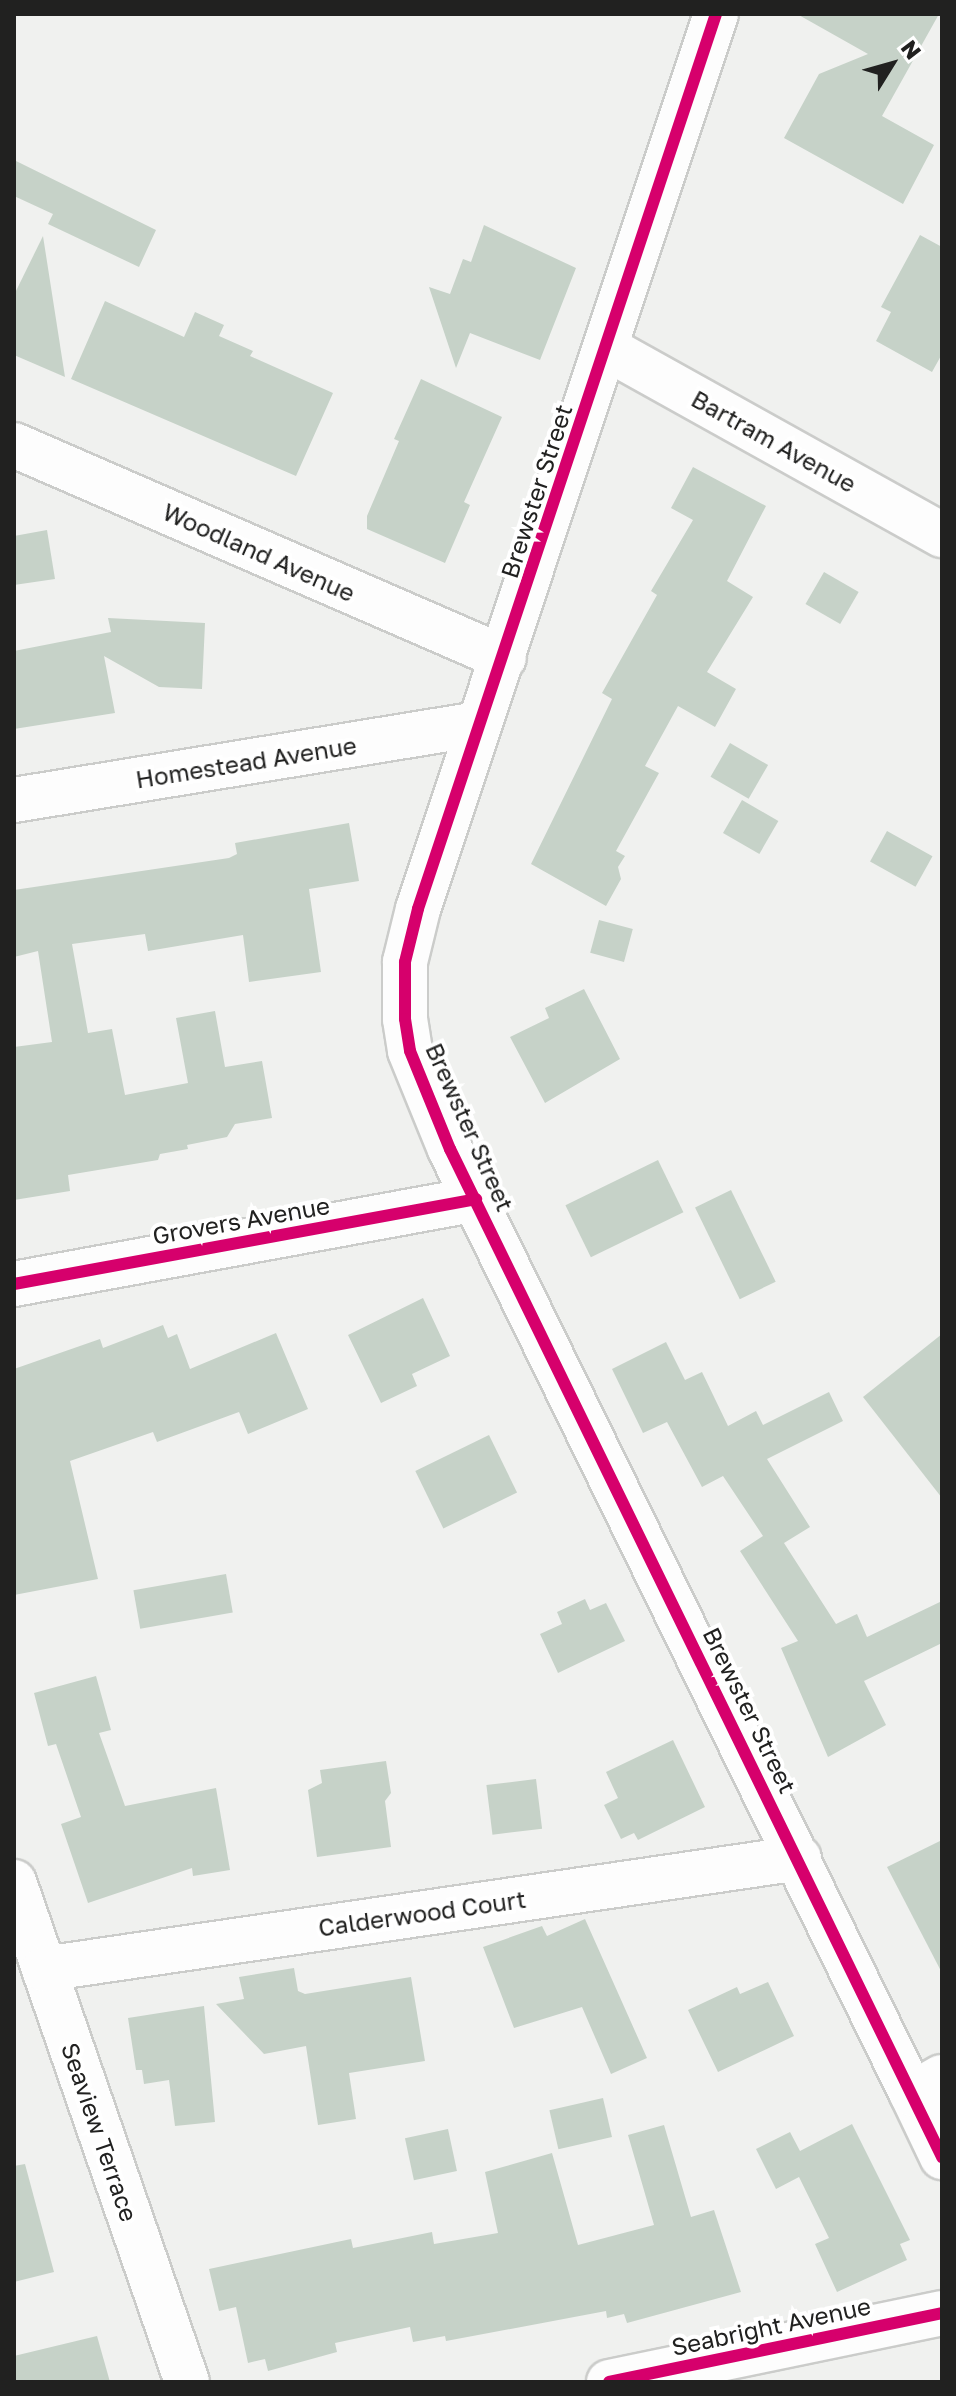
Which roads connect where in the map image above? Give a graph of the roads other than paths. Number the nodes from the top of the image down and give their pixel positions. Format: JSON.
{"nodes":[{"id":1,"x":716,"y":14,"type":"edge"},
{"id":2,"x":606,"y":348,"type":"junction"},
{"id":3,"x":14,"y":445,"type":"edge"},
{"id":4,"x":942,"y":535,"type":"edge"},
{"id":5,"x":504,"y":658,"type":"junction"},
{"id":6,"x":478,"y":724,"type":"junction"},
{"id":7,"x":14,"y":800,"type":"edge"},
{"id":8,"x":476,"y":1199,"type":"junction"},
{"id":9,"x":14,"y":1284,"type":"edge"},
{"id":10,"x":799,"y":1858,"type":"junction"},
{"id":11,"x":14,"y":1882,"type":"edge"},
{"id":12,"x":44,"y":1969,"type":"junction"},
{"id":13,"x":927,"y":2085,"type":"edge"},
{"id":14,"x":942,"y":2157,"type":"edge"},
{"id":15,"x":942,"y":2313,"type":"edge"},
{"id":16,"x":187,"y":2382,"type":"edge"},
{"id":17,"x":609,"y":2382,"type":"edge"}],
"edges":[{"from":1,"to":2,"type":"street","name":"Brewster Street"},
{"from":2,"to":4,"type":"street","name":"Bartram Avenue"},
{"from":2,"to":5,"type":"street","name":"Brewster Street"},
{"from":3,"to":5,"type":"street","name":"Woodland Avenue"},
{"from":5,"to":6,"type":"street","name":"Brewster Street"},
{"from":6,"to":7,"type":"street","name":"Homestead Avenue"},
{"from":6,"to":8,"type":"street","name":"Brewster Street"},
{"from":8,"to":9,"type":"street","name":"Grovers Avenue"},
{"from":8,"to":10,"type":"street","name":"Brewster Street"},
{"from":10,"to":12,"type":"street","name":"Calderwood Court"},
{"from":10,"to":13,"type":"street","name":"Brewster Street"},
{"from":11,"to":12,"type":"street","name":"Seaview Terrace"},
{"from":12,"to":16,"type":"street","name":"Seaview Terrace"},
{"from":13,"to":14,"type":"street","name":"Brewster Street"},
{"from":15,"to":17,"type":"street","name":"Seabright Avenue"}]}
